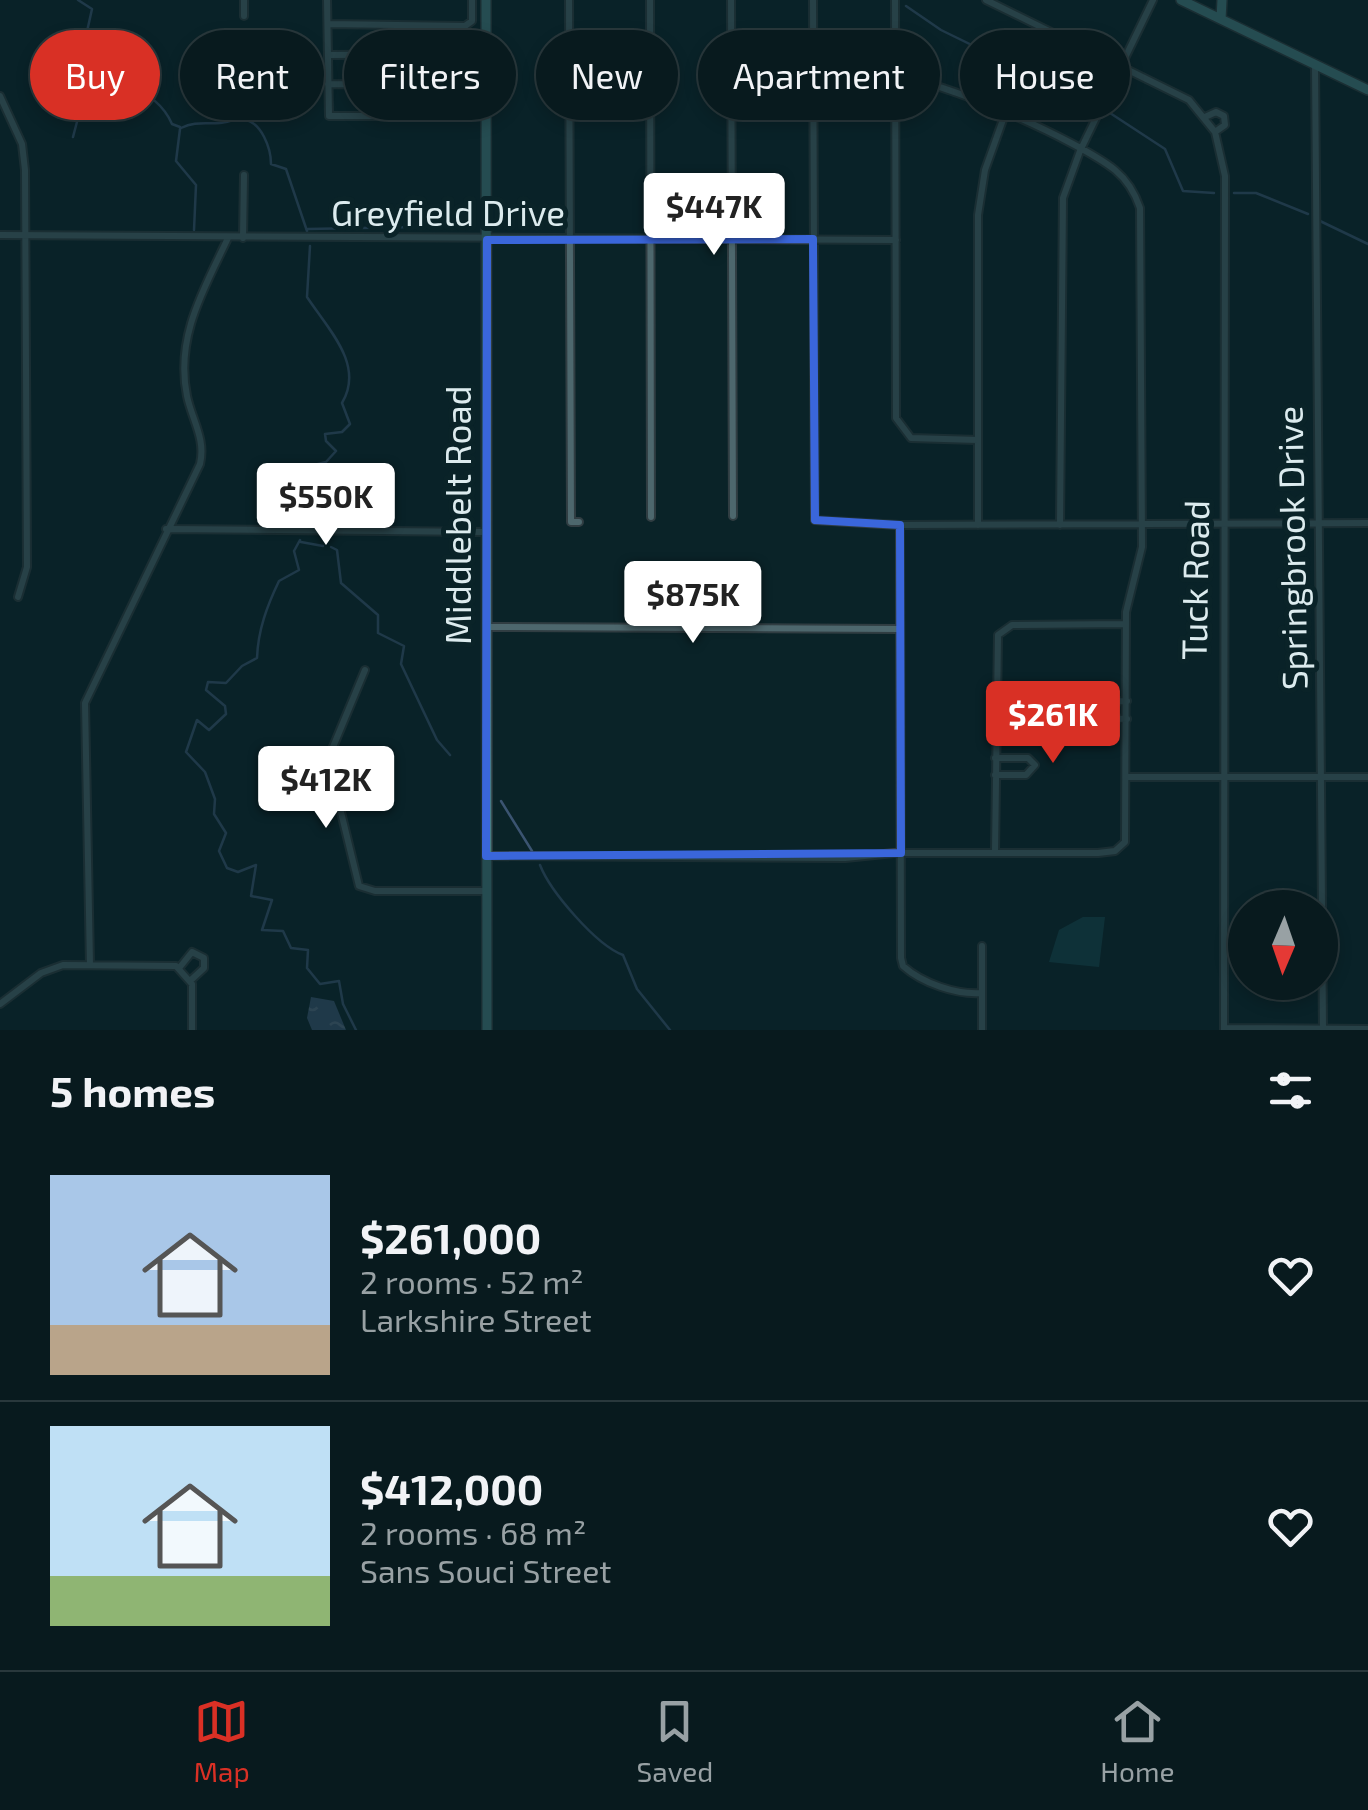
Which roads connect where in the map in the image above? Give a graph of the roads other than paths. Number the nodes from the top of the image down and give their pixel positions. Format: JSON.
{"nodes":[{"id":1,"x":244,"y":0,"type":"edge"},
{"id":2,"x":328,"y":0,"type":"edge"},
{"id":3,"x":472,"y":0,"type":"edge"},
{"id":4,"x":486,"y":0,"type":"edge"},
{"id":5,"x":569,"y":0,"type":"edge"},
{"id":6,"x":650,"y":0,"type":"edge"},
{"id":7,"x":732,"y":0,"type":"edge"},
{"id":8,"x":813,"y":0,"type":"edge"},
{"id":9,"x":895,"y":0,"type":"edge"},
{"id":10,"x":986,"y":0,"type":"edge"},
{"id":11,"x":1153,"y":0,"type":"edge"},
{"id":12,"x":1181,"y":0,"type":"edge"},
{"id":13,"x":1222,"y":0,"type":"edge"},
{"id":14,"x":244,"y":16,"type":"dead end"},
{"id":15,"x":1221,"y":18,"type":"junction"},
{"id":16,"x":328,"y":24,"type":"junction"},
{"id":17,"x":454,"y":26,"type":"junction"},
{"id":18,"x":454,"y":30,"type":"edge"},
{"id":19,"x":486,"y":30,"type":"edge"},
{"id":20,"x":895,"y":30,"type":"edge"},
{"id":21,"x":1049,"y":30,"type":"edge"},
{"id":22,"x":1130,"y":48,"type":"edge"},
{"id":23,"x":328,"y":54,"type":"junction"},
{"id":24,"x":344,"y":54,"type":"edge"},
{"id":25,"x":1315,"y":65,"type":"junction"},
{"id":26,"x":1130,"y":69,"type":"edge"},
{"id":27,"x":328,"y":84,"type":"junction"},
{"id":28,"x":344,"y":84,"type":"edge"},
{"id":29,"x":1368,"y":90,"type":"edge"},
{"id":30,"x":0,"y":96,"type":"edge"},
{"id":31,"x":344,"y":116,"type":"edge"},
{"id":32,"x":1205,"y":117,"type":"junction"},
{"id":33,"x":486,"y":120,"type":"edge"},
{"id":34,"x":895,"y":120,"type":"edge"},
{"id":35,"x":1003,"y":120,"type":"edge"},
{"id":36,"x":1017,"y":120,"type":"edge"},
{"id":37,"x":1095,"y":120,"type":"edge"},
{"id":38,"x":1215,"y":132,"type":"junction"},
{"id":39,"x":1080,"y":151,"type":"junction"},
{"id":40,"x":244,"y":175,"type":"dead end"},
{"id":41,"x":0,"y":235,"type":"edge"},
{"id":42,"x":25,"y":235,"type":"junction"},
{"id":43,"x":228,"y":238,"type":"junction"},
{"id":44,"x":243,"y":238,"type":"junction"},
{"id":45,"x":650,"y":239,"type":"junction"},
{"id":46,"x":732,"y":239,"type":"junction"},
{"id":47,"x":813,"y":239,"type":"junction"},
{"id":48,"x":486,"y":240,"type":"junction"},
{"id":49,"x":569,"y":240,"type":"junction"},
{"id":50,"x":896,"y":240,"type":"junction"},
{"id":51,"x":978,"y":440,"type":"junction"},
{"id":52,"x":651,"y":516,"type":"dead end"},
{"id":53,"x":733,"y":516,"type":"dead end"},
{"id":54,"x":579,"y":522,"type":"dead end"},
{"id":55,"x":1368,"y":523,"type":"edge"},
{"id":56,"x":978,"y":524,"type":"junction"},
{"id":57,"x":1060,"y":524,"type":"junction"},
{"id":58,"x":1318,"y":524,"type":"junction"},
{"id":59,"x":900,"y":525,"type":"junction"},
{"id":60,"x":1143,"y":525,"type":"junction"},
{"id":61,"x":1223,"y":525,"type":"junction"},
{"id":62,"x":166,"y":529,"type":"junction"},
{"id":63,"x":486,"y":532,"type":"junction"},
{"id":64,"x":18,"y":597,"type":"dead end"},
{"id":65,"x":1126,"y":624,"type":"junction"},
{"id":66,"x":486,"y":626,"type":"junction"},
{"id":67,"x":900,"y":629,"type":"junction"},
{"id":68,"x":365,"y":670,"type":"dead end"},
{"id":69,"x":1127,"y":701,"type":"junction"},
{"id":70,"x":1128,"y":719,"type":"junction"},
{"id":71,"x":995,"y":758,"type":"junction"},
{"id":72,"x":995,"y":775,"type":"junction"},
{"id":73,"x":1223,"y":776,"type":"junction"},
{"id":74,"x":1322,"y":776,"type":"junction"},
{"id":75,"x":1368,"y":776,"type":"edge"},
{"id":76,"x":1128,"y":777,"type":"junction"},
{"id":77,"x":995,"y":852,"type":"junction"},
{"id":78,"x":901,"y":853,"type":"junction"},
{"id":79,"x":486,"y":856,"type":"junction"},
{"id":80,"x":486,"y":890,"type":"junction"},
{"id":81,"x":982,"y":946,"type":"dead end"},
{"id":82,"x":90,"y":964,"type":"junction"},
{"id":83,"x":982,"y":993,"type":"junction"},
{"id":84,"x":0,"y":1004,"type":"edge"},
{"id":85,"x":1224,"y":1029,"type":"edge"},
{"id":86,"x":1323,"y":1029,"type":"edge"},
{"id":87,"x":1368,"y":1029,"type":"edge"},
{"id":88,"x":192,"y":1030,"type":"edge"},
{"id":89,"x":487,"y":1030,"type":"edge"},
{"id":90,"x":982,"y":1030,"type":"edge"}],
"edges":[{"from":1,"to":14,"type":"street"},
{"from":2,"to":16,"type":"street"},
{"from":3,"to":17,"type":"street"},
{"from":4,"to":19,"type":"street","name":"Middlebelt Road"},
{"from":5,"to":49,"type":"street"},
{"from":6,"to":45,"type":"street"},
{"from":7,"to":46,"type":"street"},
{"from":8,"to":47,"type":"street"},
{"from":9,"to":20,"type":"street"},
{"from":10,"to":21,"type":"street","name":"Tuck Road"},
{"from":11,"to":22,"type":"street"},
{"from":12,"to":15,"type":"street"},
{"from":13,"to":15,"type":"street"},
{"from":15,"to":25,"type":"street"},
{"from":16,"to":17,"type":"street"},
{"from":16,"to":23,"type":"street"},
{"from":17,"to":18,"type":"street"},
{"from":23,"to":24,"type":"street"},
{"from":23,"to":27,"type":"street"},
{"from":25,"to":29,"type":"street"},
{"from":25,"to":58,"type":"street","name":"Springbrook Drive"},
{"from":26,"to":32,"type":"street","name":"Tuck Road"},
{"from":27,"to":28,"type":"street"},
{"from":27,"to":31,"type":"street"},
{"from":30,"to":42,"type":"street"},
{"from":32,"to":38,"type":"street","name":"Tuck Road"},
{"from":32,"to":38,"type":"street","name":"Tuck Road"},
{"from":33,"to":48,"type":"street","name":"Middlebelt Road"},
{"from":34,"to":50,"type":"street"},
{"from":35,"to":51,"type":"street"},
{"from":36,"to":39,"type":"street"},
{"from":37,"to":39,"type":"street"},
{"from":38,"to":61,"type":"street","name":"Tuck Road"},
{"from":39,"to":57,"type":"street"},
{"from":39,"to":60,"type":"street"},
{"from":40,"to":44,"type":"street"},
{"from":41,"to":42,"type":"street","name":"Greyfield Drive"},
{"from":42,"to":43,"type":"street","name":"Greyfield Drive"},
{"from":42,"to":64,"type":"street"},
{"from":43,"to":44,"type":"street","name":"Greyfield Drive"},
{"from":43,"to":62,"type":"street"},
{"from":44,"to":48,"type":"street","name":"Greyfield Drive"},
{"from":45,"to":46,"type":"street","name":"Greyfield Drive"},
{"from":45,"to":49,"type":"street","name":"Greyfield Drive"},
{"from":45,"to":52,"type":"street"},
{"from":46,"to":47,"type":"street","name":"Greyfield Drive"},
{"from":46,"to":53,"type":"street"},
{"from":47,"to":50,"type":"street","name":"Greyfield Drive"},
{"from":47,"to":59,"type":"street"},
{"from":48,"to":49,"type":"street","name":"Greyfield Drive"},
{"from":48,"to":63,"type":"street","name":"Middlebelt Road"},
{"from":49,"to":54,"type":"street"},
{"from":50,"to":51,"type":"street"},
{"from":51,"to":56,"type":"street"},
{"from":55,"to":58,"type":"street"},
{"from":56,"to":57,"type":"street"},
{"from":56,"to":59,"type":"street"},
{"from":57,"to":60,"type":"street"},
{"from":58,"to":61,"type":"street"},
{"from":58,"to":74,"type":"street","name":"Springbrook Drive"},
{"from":59,"to":67,"type":"street"},
{"from":60,"to":61,"type":"street"},
{"from":60,"to":65,"type":"street"},
{"from":61,"to":73,"type":"street","name":"Tuck Road"},
{"from":62,"to":63,"type":"street"},
{"from":62,"to":82,"type":"street"},
{"from":63,"to":66,"type":"street","name":"Middlebelt Road"},
{"from":65,"to":69,"type":"street"},
{"from":65,"to":71,"type":"street"},
{"from":66,"to":67,"type":"street"},
{"from":66,"to":79,"type":"street","name":"Middlebelt Road"},
{"from":67,"to":78,"type":"street"},
{"from":68,"to":80,"type":"street"},
{"from":69,"to":70,"type":"street"},
{"from":69,"to":70,"type":"street"},
{"from":70,"to":76,"type":"street"},
{"from":71,"to":72,"type":"street"},
{"from":71,"to":72,"type":"street"},
{"from":72,"to":77,"type":"street"},
{"from":73,"to":74,"type":"street"},
{"from":73,"to":76,"type":"street"},
{"from":73,"to":85,"type":"street","name":"Tuck Road"},
{"from":74,"to":75,"type":"street"},
{"from":74,"to":86,"type":"street","name":"Springbrook Drive"},
{"from":76,"to":77,"type":"street"},
{"from":77,"to":78,"type":"street"},
{"from":78,"to":79,"type":"street"},
{"from":78,"to":83,"type":"street"},
{"from":79,"to":80,"type":"street","name":"Middlebelt Road"},
{"from":80,"to":89,"type":"street","name":"Middlebelt Road"},
{"from":81,"to":83,"type":"street"},
{"from":82,"to":84,"type":"street"},
{"from":82,"to":88,"type":"street"},
{"from":83,"to":90,"type":"street"},
{"from":85,"to":86,"type":"street"},
{"from":86,"to":87,"type":"street"}]}
